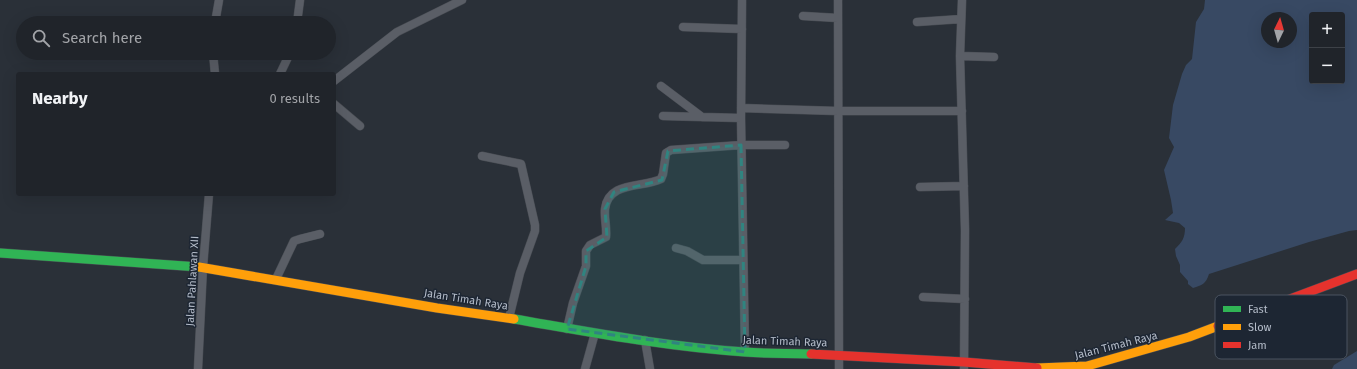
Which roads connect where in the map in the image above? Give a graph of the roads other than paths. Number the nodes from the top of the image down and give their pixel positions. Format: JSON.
{"nodes":[{"id":1,"x":219,"y":0,"type":"edge"},
{"id":2,"x":300,"y":0,"type":"edge"},
{"id":3,"x":462,"y":0,"type":"edge"},
{"id":4,"x":742,"y":0,"type":"edge"},
{"id":5,"x":838,"y":0,"type":"edge"},
{"id":6,"x":962,"y":0,"type":"edge"},
{"id":7,"x":216,"y":16,"type":"edge"},
{"id":8,"x":298,"y":16,"type":"edge"},
{"id":9,"x":803,"y":16,"type":"dead end"},
{"id":10,"x":838,"y":18,"type":"junction"},
{"id":11,"x":961,"y":19,"type":"junction"},
{"id":12,"x":916,"y":22,"type":"dead end"},
{"id":13,"x":683,"y":27,"type":"dead end"},
{"id":14,"x":742,"y":29,"type":"junction"},
{"id":15,"x":960,"y":56,"type":"junction"},
{"id":16,"x":994,"y":57,"type":"dead end"},
{"id":17,"x":214,"y":60,"type":"edge"},
{"id":18,"x":287,"y":60,"type":"edge"},
{"id":19,"x":215,"y":72,"type":"edge"},
{"id":20,"x":281,"y":72,"type":"edge"},
{"id":21,"x":336,"y":79,"type":"edge"},
{"id":22,"x":661,"y":86,"type":"dead end"},
{"id":23,"x":336,"y":106,"type":"edge"},
{"id":24,"x":741,"y":108,"type":"junction"},
{"id":25,"x":838,"y":111,"type":"junction"},
{"id":26,"x":962,"y":111,"type":"junction"},
{"id":27,"x":663,"y":116,"type":"dead end"},
{"id":28,"x":702,"y":117,"type":"junction"},
{"id":29,"x":741,"y":118,"type":"junction"},
{"id":30,"x":360,"y":126,"type":"dead end"},
{"id":31,"x":741,"y":145,"type":"junction"},
{"id":32,"x":785,"y":145,"type":"dead end"},
{"id":33,"x":482,"y":156,"type":"dead end"},
{"id":34,"x":920,"y":186,"type":"dead end"},
{"id":35,"x":964,"y":186,"type":"junction"},
{"id":36,"x":209,"y":196,"type":"edge"},
{"id":37,"x":320,"y":234,"type":"dead end"},
{"id":38,"x":676,"y":248,"type":"dead end"},
{"id":39,"x":0,"y":253,"type":"edge"},
{"id":40,"x":743,"y":260,"type":"junction"},
{"id":41,"x":203,"y":267,"type":"junction"},
{"id":42,"x":1357,"y":274,"type":"edge"},
{"id":43,"x":276,"y":279,"type":"junction"},
{"id":44,"x":1301,"y":295,"type":"edge"},
{"id":45,"x":923,"y":297,"type":"dead end"},
{"id":46,"x":965,"y":299,"type":"junction"},
{"id":47,"x":509,"y":318,"type":"junction"},
{"id":48,"x":1215,"y":327,"type":"edge"},
{"id":49,"x":567,"y":329,"type":"junction"},
{"id":50,"x":595,"y":333,"type":"junction"},
{"id":51,"x":645,"y":340,"type":"junction"},
{"id":52,"x":745,"y":352,"type":"junction"},
{"id":53,"x":839,"y":355,"type":"junction"},
{"id":54,"x":964,"y":366,"type":"edge"},
{"id":55,"x":198,"y":369,"type":"edge"},
{"id":56,"x":585,"y":369,"type":"edge"},
{"id":57,"x":650,"y":369,"type":"edge"},
{"id":58,"x":840,"y":369,"type":"edge"}],
"edges":[{"from":1,"to":7,"type":"street"},
{"from":2,"to":8,"type":"street"},
{"from":3,"to":21,"type":"street"},
{"from":4,"to":14,"type":"street"},
{"from":5,"to":10,"type":"street"},
{"from":6,"to":11,"type":"street"},
{"from":9,"to":10,"type":"street"},
{"from":10,"to":25,"type":"street"},
{"from":11,"to":12,"type":"street"},
{"from":11,"to":15,"type":"street"},
{"from":13,"to":14,"type":"street"},
{"from":14,"to":24,"type":"street"},
{"from":15,"to":16,"type":"street"},
{"from":15,"to":26,"type":"street"},
{"from":17,"to":19,"type":"street"},
{"from":18,"to":20,"type":"street"},
{"from":22,"to":28,"type":"street"},
{"from":23,"to":30,"type":"street"},
{"from":24,"to":25,"type":"street"},
{"from":24,"to":29,"type":"street"},
{"from":25,"to":26,"type":"street"},
{"from":25,"to":53,"type":"street"},
{"from":26,"to":35,"type":"street"},
{"from":27,"to":28,"type":"street"},
{"from":28,"to":29,"type":"street"},
{"from":29,"to":31,"type":"street"},
{"from":31,"to":32,"type":"street"},
{"from":31,"to":40,"type":"street"},
{"from":31,"to":49,"type":"street"},
{"from":33,"to":47,"type":"street"},
{"from":34,"to":35,"type":"street"},
{"from":35,"to":46,"type":"street"},
{"from":36,"to":41,"type":"street","name":"Jalan Pahlawan XII"},
{"from":37,"to":43,"type":"street"},
{"from":38,"to":40,"type":"street"},
{"from":39,"to":41,"type":"street","name":"Jalan Timah Raya"},
{"from":40,"to":52,"type":"street"},
{"from":41,"to":43,"type":"street","name":"Jalan Timah Raya"},
{"from":41,"to":55,"type":"street","name":"Jalan Pahlawan XII"},
{"from":42,"to":44,"type":"street","name":"Jalan Timah Raya"},
{"from":43,"to":47,"type":"street","name":"Jalan Timah Raya"},
{"from":45,"to":46,"type":"street"},
{"from":46,"to":54,"type":"street"},
{"from":47,"to":49,"type":"street","name":"Jalan Timah Raya"},
{"from":48,"to":54,"type":"street","name":"Jalan Timah Raya"},
{"from":49,"to":50,"type":"street","name":"Jalan Timah Raya"},
{"from":50,"to":51,"type":"street","name":"Jalan Timah Raya"},
{"from":50,"to":56,"type":"street"},
{"from":51,"to":52,"type":"street","name":"Jalan Timah Raya"},
{"from":51,"to":57,"type":"street"},
{"from":52,"to":53,"type":"street","name":"Jalan Timah Raya"},
{"from":53,"to":54,"type":"street","name":"Jalan Timah Raya"},
{"from":53,"to":58,"type":"street"}]}
